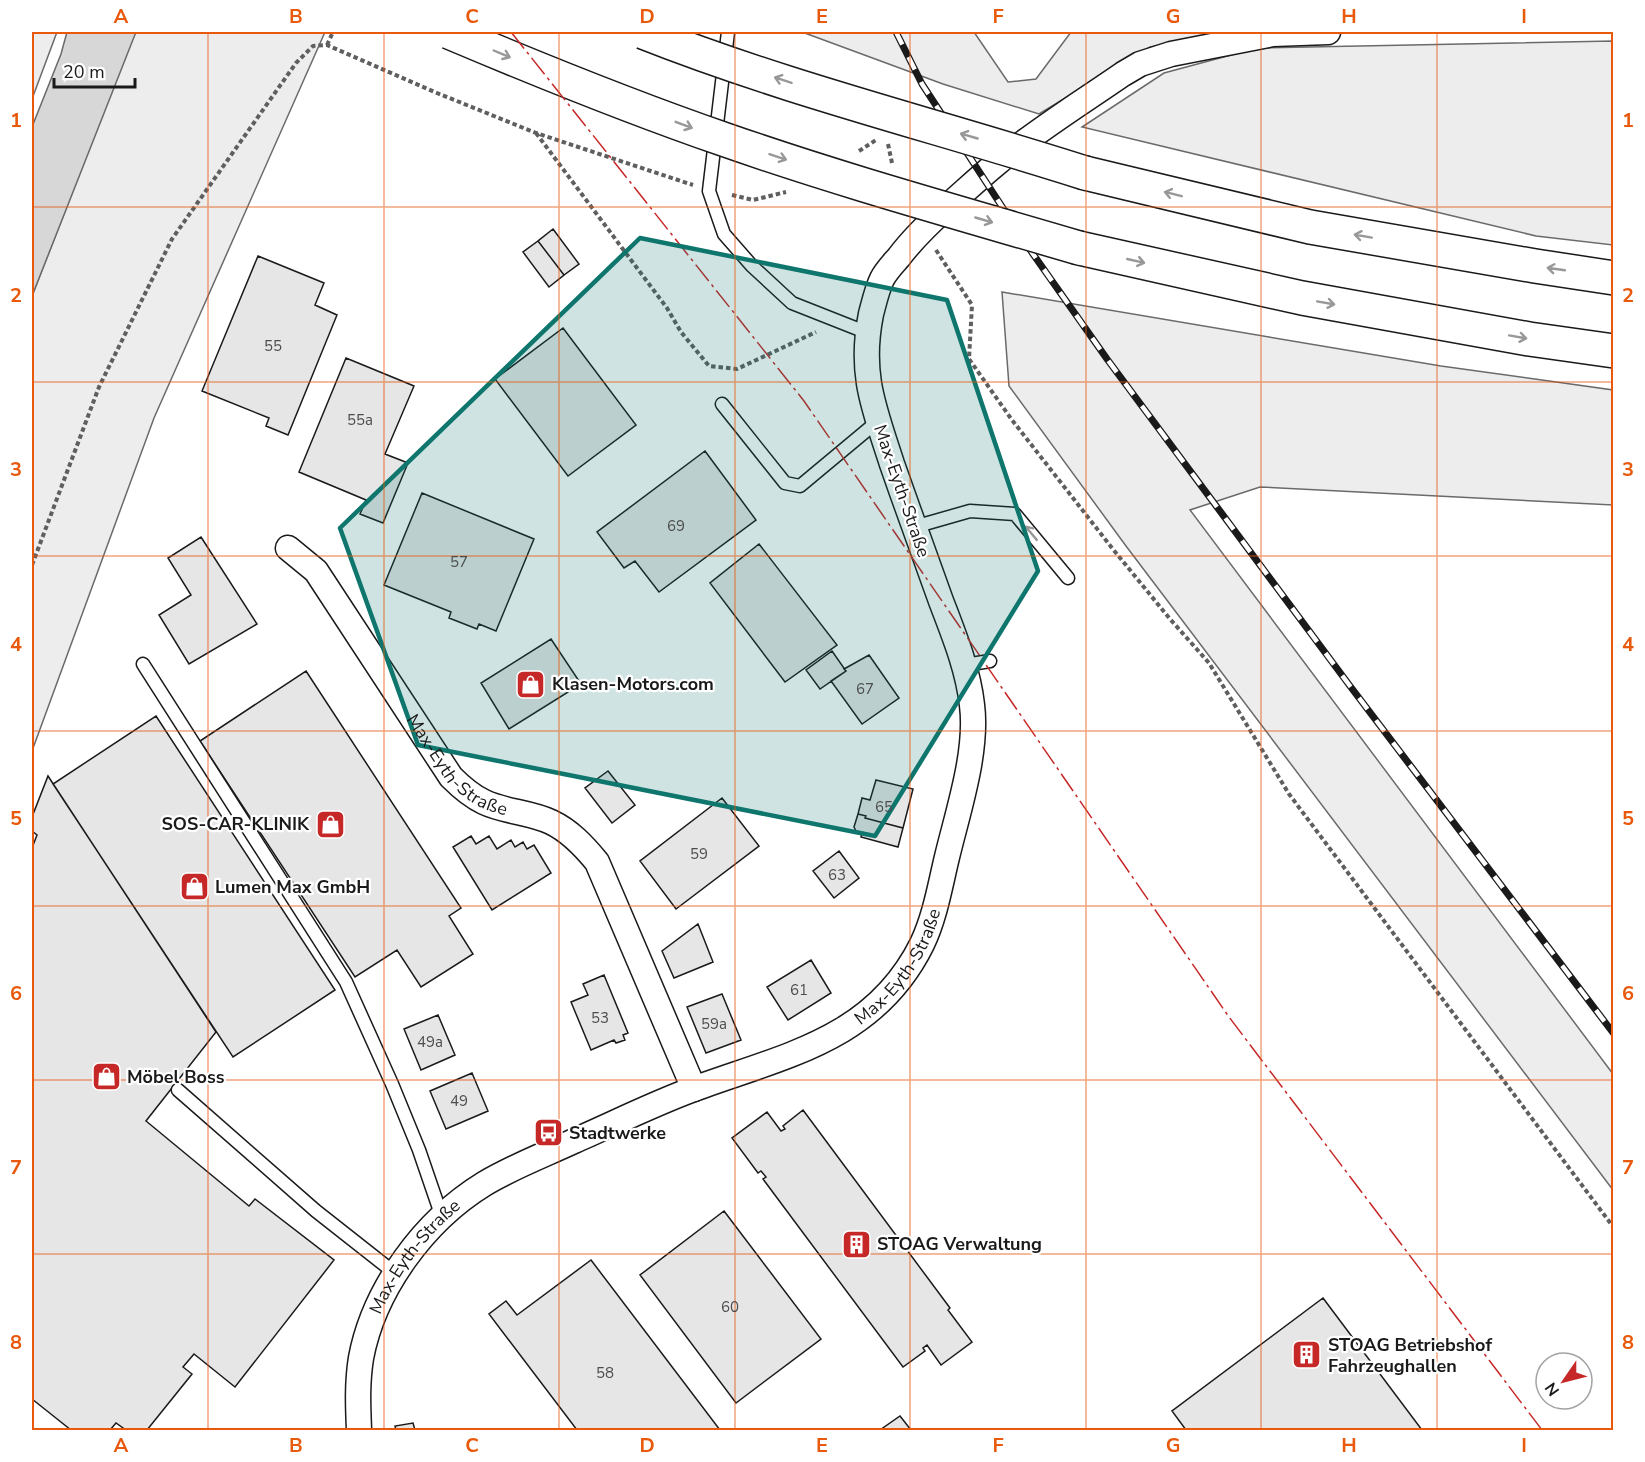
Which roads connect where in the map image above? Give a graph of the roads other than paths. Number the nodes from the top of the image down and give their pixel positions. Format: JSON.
{"nodes":[{"id":1,"x":449,"y":32,"type":"edge"},
{"id":2,"x":643,"y":32,"type":"edge"},
{"id":3,"x":728,"y":32,"type":"edge"},
{"id":4,"x":1328,"y":32,"type":"edge"},
{"id":5,"x":1614,"y":278,"type":"edge"},
{"id":6,"x":868,"y":333,"type":"junction"},
{"id":7,"x":1614,"y":351,"type":"edge"},
{"id":8,"x":722,"y":404,"type":"dead end"},
{"id":9,"x":878,"y":422,"type":"junction"},
{"id":10,"x":914,"y":527,"type":"junction"},
{"id":11,"x":288,"y":548,"type":"dead end"},
{"id":12,"x":1068,"y":578,"type":"dead end"},
{"id":13,"x":990,"y":661,"type":"dead end"},
{"id":14,"x":143,"y":664,"type":"dead end"},
{"id":15,"x":965,"y":665,"type":"junction"},
{"id":16,"x":694,"y":1089,"type":"junction"},
{"id":17,"x":178,"y":1090,"type":"dead end"},
{"id":18,"x":442,"y":1217,"type":"junction"},
{"id":19,"x":396,"y":1274,"type":"junction"},
{"id":20,"x":359,"y":1431,"type":"edge"}],
"edges":[{"from":1,"to":7,"type":"highway","one_way":true,"bridge":true},
{"from":5,"to":2,"type":"highway","one_way":true,"bridge":true},
{"from":3,"to":6,"type":"lane"},
{"from":4,"to":6,"type":"street","name":"Max-Eyth-Straße"},
{"from":6,"to":9,"type":"street","name":"Max-Eyth-Straße"},
{"from":8,"to":9,"type":"lane"},
{"from":9,"to":10,"type":"street","name":"Max-Eyth-Straße"},
{"from":12,"to":10,"type":"lane","one_way":true},
{"from":10,"to":15,"type":"street","name":"Max-Eyth-Straße"},
{"from":11,"to":16,"type":"street","name":"Max-Eyth-Straße"},
{"from":13,"to":15,"type":"lane"},
{"from":14,"to":18,"type":"lane"},
{"from":15,"to":16,"type":"street","name":"Max-Eyth-Straße"},
{"from":16,"to":18,"type":"street","name":"Max-Eyth-Straße"},
{"from":17,"to":19,"type":"lane"},
{"from":18,"to":19,"type":"street","name":"Max-Eyth-Straße"},
{"from":19,"to":20,"type":"street","name":"Max-Eyth-Straße"}]}
